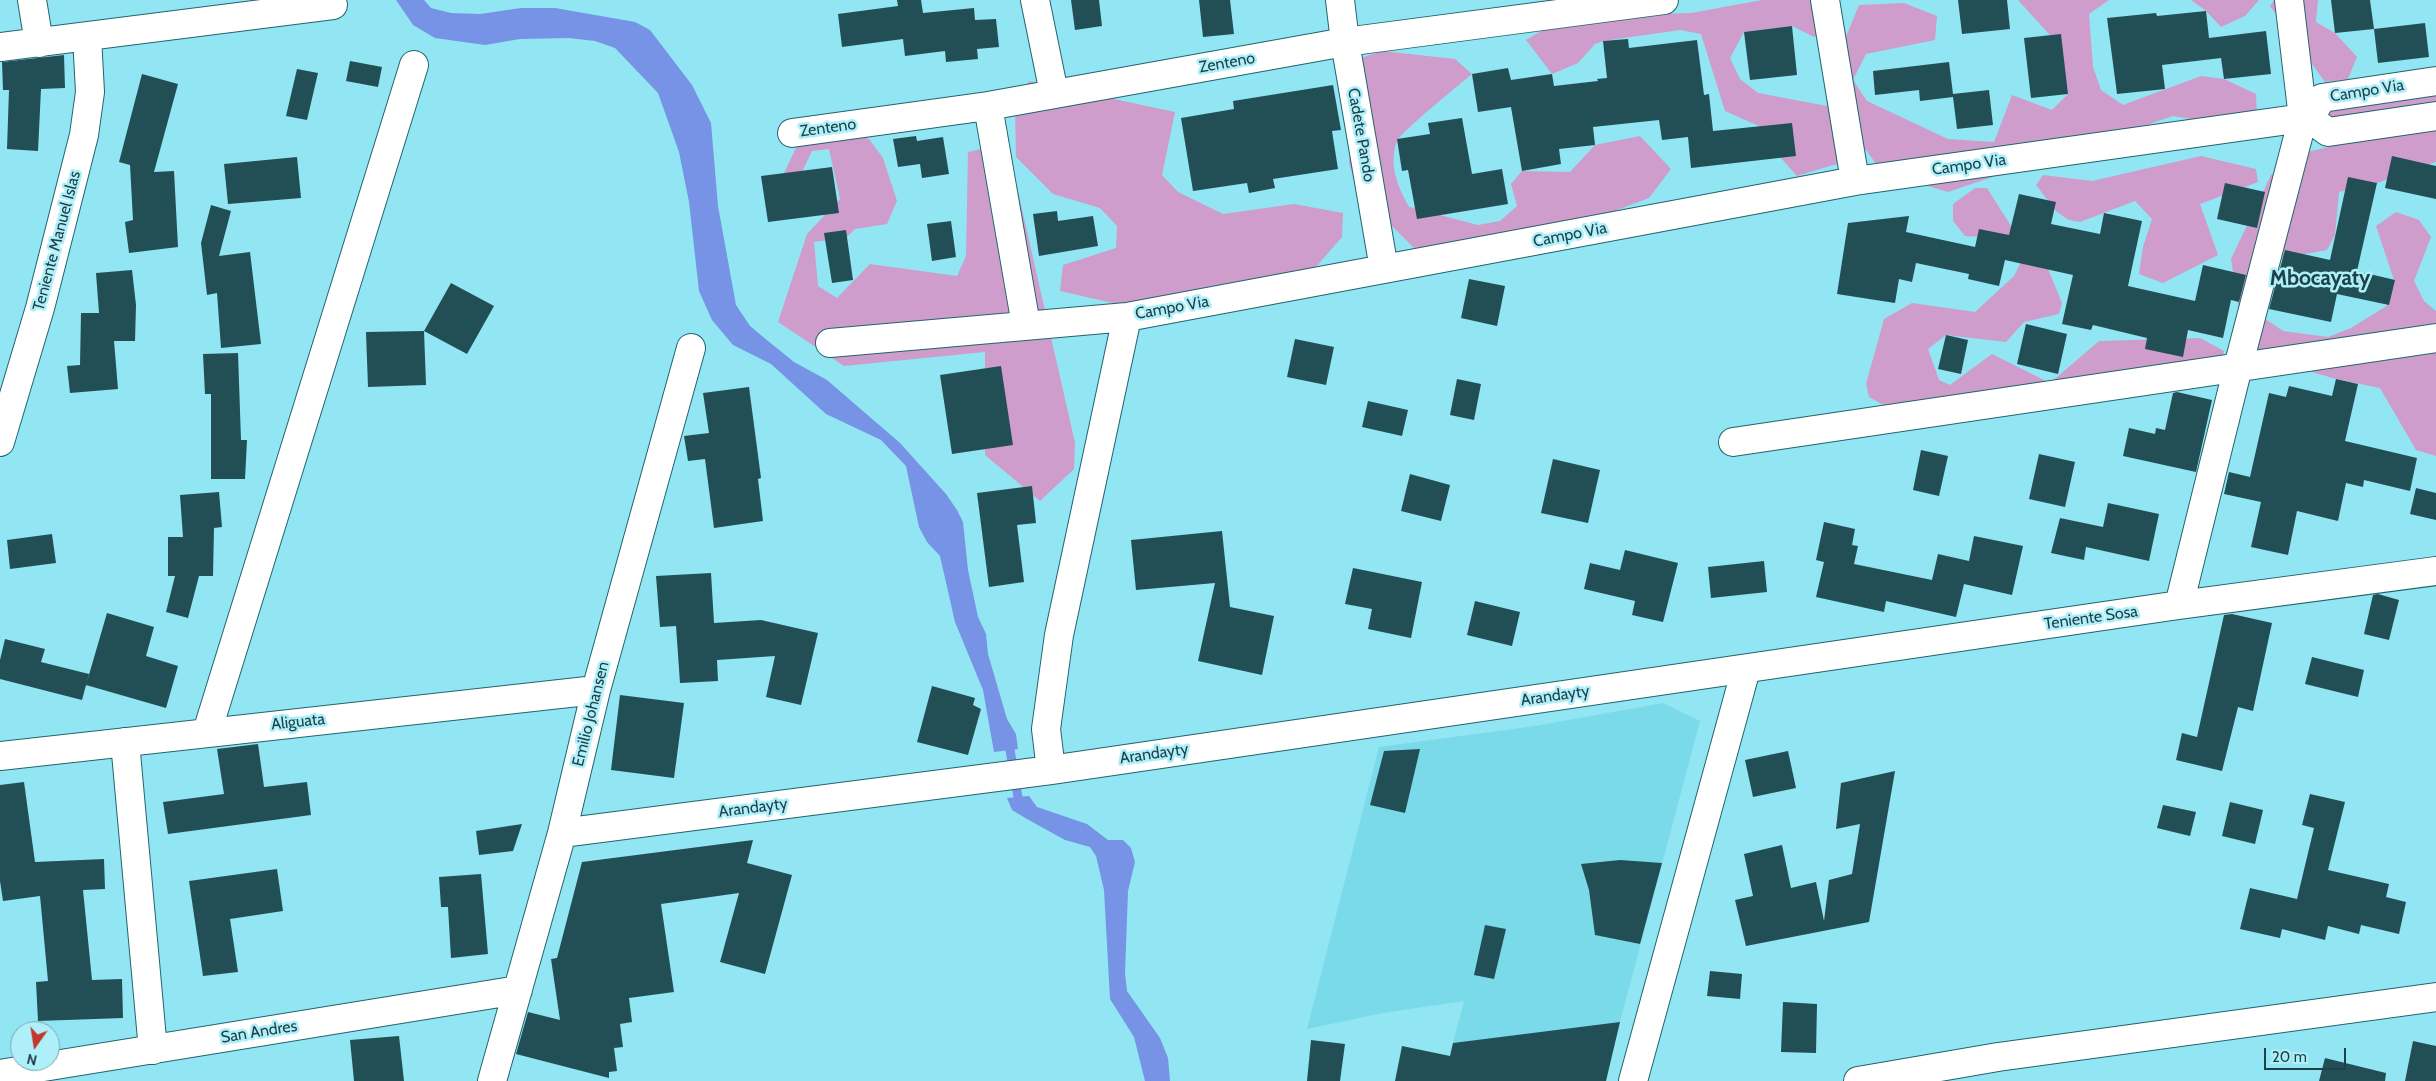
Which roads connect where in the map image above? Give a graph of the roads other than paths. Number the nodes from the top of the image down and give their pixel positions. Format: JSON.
{"nodes":[{"id":1,"x":32,"y":0,"type":"edge"},
{"id":2,"x":1035,"y":0,"type":"edge"},
{"id":3,"x":1340,"y":0,"type":"edge"},
{"id":4,"x":1664,"y":0,"type":"edge"},
{"id":5,"x":1825,"y":0,"type":"edge"},
{"id":6,"x":2289,"y":0,"type":"edge"},
{"id":7,"x":333,"y":5,"type":"dead end"},
{"id":8,"x":87,"y":37,"type":"junction"},
{"id":9,"x":1345,"y":42,"type":"junction"},
{"id":10,"x":39,"y":43,"type":"junction"},
{"id":11,"x":0,"y":47,"type":"edge"},
{"id":12,"x":414,"y":65,"type":"dead end"},
{"id":13,"x":2436,"y":81,"type":"edge"},
{"id":14,"x":1054,"y":93,"type":"junction"},
{"id":15,"x":988,"y":106,"type":"junction"},
{"id":16,"x":2436,"y":116,"type":"edge"},
{"id":17,"x":2306,"y":118,"type":"junction"},
{"id":18,"x":792,"y":132,"type":"dead end"},
{"id":19,"x":1855,"y":181,"type":"junction"},
{"id":20,"x":1384,"y":269,"type":"junction"},
{"id":21,"x":1127,"y":317,"type":"junction"},
{"id":22,"x":1026,"y":325,"type":"junction"},
{"id":23,"x":2436,"y":338,"type":"edge"},
{"id":24,"x":830,"y":343,"type":"dead end"},
{"id":25,"x":691,"y":348,"type":"dead end"},
{"id":26,"x":2238,"y":367,"type":"junction"},
{"id":27,"x":0,"y":442,"type":"edge"},
{"id":28,"x":1733,"y":442,"type":"dead end"},
{"id":29,"x":2436,"y":571,"type":"edge"},
{"id":30,"x":2179,"y":605,"type":"junction"},
{"id":31,"x":1746,"y":669,"type":"junction"},
{"id":32,"x":596,"y":690,"type":"junction"},
{"id":33,"x":207,"y":732,"type":"junction"},
{"id":34,"x":125,"y":742,"type":"junction"},
{"id":35,"x":0,"y":756,"type":"edge"},
{"id":36,"x":1045,"y":770,"type":"junction"},
{"id":37,"x":562,"y":833,"type":"junction"},
{"id":38,"x":518,"y":990,"type":"junction"},
{"id":39,"x":2436,"y":997,"type":"edge"},
{"id":40,"x":153,"y":1050,"type":"junction"},
{"id":41,"x":1995,"y":1069,"type":"edge"},
{"id":42,"x":0,"y":1074,"type":"edge"},
{"id":43,"x":492,"y":1081,"type":"edge"},
{"id":44,"x":1633,"y":1081,"type":"edge"},
{"id":45,"x":1858,"y":1081,"type":"edge"}],
"edges":[{"from":1,"to":10,"type":"street"},
{"from":2,"to":14,"type":"street"},
{"from":3,"to":9,"type":"street","name":"Cadete Pando"},
{"from":4,"to":9,"type":"street","name":"Zenteno"},
{"from":5,"to":19,"type":"street"},
{"from":6,"to":17,"type":"street"},
{"from":7,"to":8,"type":"street"},
{"from":8,"to":10,"type":"street"},
{"from":8,"to":27,"type":"street","name":"Teniente Manuel Islas"},
{"from":9,"to":14,"type":"street","name":"Zenteno"},
{"from":9,"to":20,"type":"street","name":"Cadete Pando"},
{"from":10,"to":11,"type":"street"},
{"from":12,"to":33,"type":"street"},
{"from":13,"to":17,"type":"street","name":"Campo Via"},
{"from":14,"to":15,"type":"street","name":"Zenteno"},
{"from":15,"to":18,"type":"street","name":"Zenteno"},
{"from":15,"to":22,"type":"street"},
{"from":16,"to":17,"type":"street","name":"Campo Via"},
{"from":17,"to":19,"type":"street","name":"Campo Via"},
{"from":17,"to":26,"type":"street"},
{"from":19,"to":20,"type":"street","name":"Campo Via"},
{"from":20,"to":21,"type":"street","name":"Campo Via"},
{"from":21,"to":22,"type":"street","name":"Campo Via"},
{"from":21,"to":36,"type":"street"},
{"from":22,"to":24,"type":"street","name":"Campo Via"},
{"from":23,"to":26,"type":"street"},
{"from":25,"to":32,"type":"street","name":"Emilio Johansen"},
{"from":26,"to":28,"type":"street"},
{"from":26,"to":30,"type":"street"},
{"from":29,"to":30,"type":"street","name":"Teniente Sosa"},
{"from":30,"to":31,"type":"street","name":"Teniente Sosa"},
{"from":31,"to":36,"type":"street","name":"Arandayty"},
{"from":31,"to":44,"type":"street"},
{"from":32,"to":33,"type":"street","name":"Aliguata"},
{"from":32,"to":37,"type":"street","name":"Emilio Johansen"},
{"from":33,"to":34,"type":"street","name":"Aliguata"},
{"from":34,"to":35,"type":"street","name":"Aliguata"},
{"from":34,"to":40,"type":"street"},
{"from":36,"to":37,"type":"street","name":"Arandayty"},
{"from":37,"to":38,"type":"street","name":"Emilio Johansen"},
{"from":38,"to":40,"type":"street","name":"San Andres"},
{"from":38,"to":43,"type":"street","name":"Emilio Johansen"},
{"from":39,"to":41,"type":"street"},
{"from":40,"to":42,"type":"street","name":"San Andres"},
{"from":41,"to":45,"type":"street"}]}
